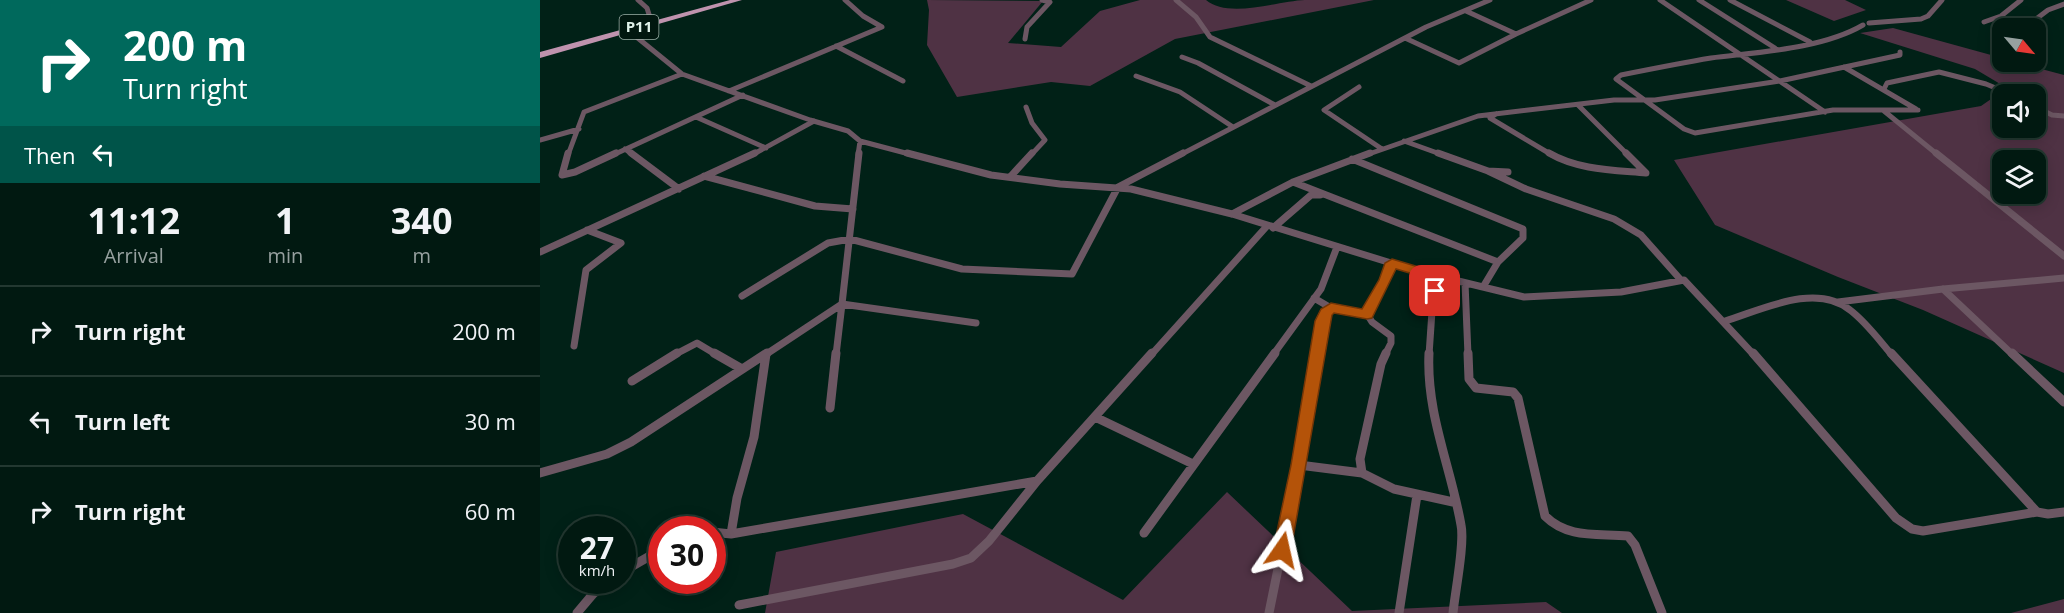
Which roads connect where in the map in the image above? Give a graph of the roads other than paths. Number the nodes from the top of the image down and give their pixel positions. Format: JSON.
{"nodes":[{"id":1,"x":638,"y":0,"type":"edge"},
{"id":2,"x":738,"y":0,"type":"edge"},
{"id":3,"x":844,"y":0,"type":"edge"},
{"id":4,"x":1042,"y":0,"type":"edge"},
{"id":5,"x":1176,"y":0,"type":"edge"},
{"id":6,"x":1490,"y":0,"type":"edge"},
{"id":7,"x":1592,"y":0,"type":"edge"},
{"id":8,"x":1660,"y":0,"type":"edge"},
{"id":9,"x":1699,"y":0,"type":"edge"},
{"id":10,"x":1730,"y":0,"type":"edge"},
{"id":11,"x":1942,"y":0,"type":"edge"},
{"id":12,"x":2021,"y":0,"type":"edge"},
{"id":13,"x":1052,"y":1,"type":"edge"},
{"id":14,"x":2064,"y":4,"type":"edge"},
{"id":15,"x":1466,"y":11,"type":"junction"},
{"id":16,"x":2037,"y":18,"type":"edge"},
{"id":17,"x":1869,"y":22,"type":"dead end"},
{"id":18,"x":1984,"y":22,"type":"dead end"},
{"id":19,"x":652,"y":24,"type":"junction"},
{"id":20,"x":1863,"y":25,"type":"dead end"},
{"id":21,"x":636,"y":28,"type":"junction"},
{"id":22,"x":1516,"y":33,"type":"junction"},
{"id":23,"x":1405,"y":38,"type":"junction"},
{"id":24,"x":1025,"y":39,"type":"dead end"},
{"id":25,"x":1810,"y":42,"type":"junction"},
{"id":26,"x":836,"y":46,"type":"junction"},
{"id":27,"x":1775,"y":48,"type":"junction"},
{"id":28,"x":1900,"y":52,"type":"dead end"},
{"id":29,"x":540,"y":55,"type":"edge"},
{"id":30,"x":1741,"y":55,"type":"junction"},
{"id":31,"x":1182,"y":57,"type":"dead end"},
{"id":32,"x":1844,"y":67,"type":"junction"},
{"id":33,"x":682,"y":74,"type":"junction"},
{"id":34,"x":1136,"y":76,"type":"dead end"},
{"id":35,"x":903,"y":81,"type":"dead end"},
{"id":36,"x":1780,"y":81,"type":"junction"},
{"id":37,"x":1311,"y":86,"type":"junction"},
{"id":38,"x":1992,"y":86,"type":"edge"},
{"id":39,"x":1359,"y":87,"type":"dead end"},
{"id":40,"x":1884,"y":89,"type":"junction"},
{"id":41,"x":729,"y":91,"type":"junction"},
{"id":42,"x":743,"y":96,"type":"junction"},
{"id":43,"x":1647,"y":100,"type":"junction"},
{"id":44,"x":1275,"y":105,"type":"junction"},
{"id":45,"x":1578,"y":105,"type":"junction"},
{"id":46,"x":1026,"y":107,"type":"dead end"},
{"id":47,"x":1884,"y":111,"type":"junction"},
{"id":48,"x":1825,"y":112,"type":"junction"},
{"id":49,"x":2046,"y":112,"type":"edge"},
{"id":50,"x":1498,"y":113,"type":"junction"},
{"id":51,"x":2064,"y":116,"type":"edge"},
{"id":52,"x":696,"y":117,"type":"junction"},
{"id":53,"x":814,"y":121,"type":"junction"},
{"id":54,"x":1233,"y":127,"type":"junction"},
{"id":55,"x":579,"y":129,"type":"junction"},
{"id":56,"x":540,"y":140,"type":"edge"},
{"id":57,"x":860,"y":141,"type":"junction"},
{"id":58,"x":1404,"y":141,"type":"junction"},
{"id":59,"x":766,"y":148,"type":"junction"},
{"id":60,"x":625,"y":149,"type":"junction"},
{"id":61,"x":1382,"y":149,"type":"junction"},
{"id":62,"x":1352,"y":159,"type":"junction"},
{"id":63,"x":1488,"y":171,"type":"junction"},
{"id":64,"x":1508,"y":172,"type":"dead end"},
{"id":65,"x":704,"y":176,"type":"junction"},
{"id":66,"x":1010,"y":177,"type":"junction"},
{"id":67,"x":1293,"y":182,"type":"junction"},
{"id":68,"x":1118,"y":187,"type":"junction"},
{"id":69,"x":679,"y":189,"type":"junction"},
{"id":70,"x":1328,"y":195,"type":"junction"},
{"id":71,"x":853,"y":209,"type":"junction"},
{"id":72,"x":1232,"y":214,"type":"junction"},
{"id":73,"x":1270,"y":227,"type":"junction"},
{"id":74,"x":587,"y":230,"type":"junction"},
{"id":75,"x":850,"y":239,"type":"junction"},
{"id":76,"x":1337,"y":247,"type":"junction"},
{"id":77,"x":540,"y":252,"type":"edge"},
{"id":78,"x":2064,"y":256,"type":"edge"},
{"id":79,"x":1498,"y":262,"type":"junction"},
{"id":80,"x":1392,"y":263,"type":"junction"},
{"id":81,"x":1417,"y":271,"type":"junction"},
{"id":82,"x":2064,"y":278,"type":"edge"},
{"id":83,"x":1680,"y":279,"type":"junction"},
{"id":84,"x":1466,"y":283,"type":"junction"},
{"id":85,"x":1483,"y":287,"type":"junction"},
{"id":86,"x":1943,"y":289,"type":"junction"},
{"id":87,"x":742,"y":296,"type":"dead end"},
{"id":88,"x":1314,"y":298,"type":"junction"},
{"id":89,"x":1836,"y":302,"type":"junction"},
{"id":90,"x":842,"y":304,"type":"junction"},
{"id":91,"x":1331,"y":308,"type":"junction"},
{"id":92,"x":1367,"y":314,"type":"junction"},
{"id":93,"x":1725,"y":321,"type":"junction"},
{"id":94,"x":976,"y":323,"type":"dead end"},
{"id":95,"x":574,"y":346,"type":"dead end"},
{"id":96,"x":767,"y":352,"type":"junction"},
{"id":97,"x":742,"y":369,"type":"junction"},
{"id":98,"x":632,"y":381,"type":"dead end"},
{"id":99,"x":2064,"y":402,"type":"edge"},
{"id":100,"x":830,"y":408,"type":"dead end"},
{"id":101,"x":1095,"y":417,"type":"junction"},
{"id":102,"x":1193,"y":464,"type":"junction"},
{"id":103,"x":1299,"y":465,"type":"junction"},
{"id":104,"x":540,"y":473,"type":"edge"},
{"id":105,"x":1362,"y":473,"type":"junction"},
{"id":106,"x":1037,"y":481,"type":"junction"},
{"id":107,"x":1418,"y":495,"type":"junction"},
{"id":108,"x":1453,"y":502,"type":"junction"},
{"id":109,"x":2037,"y":512,"type":"junction"},
{"id":110,"x":2064,"y":512,"type":"edge"},
{"id":111,"x":726,"y":533,"type":"edge"},
{"id":112,"x":1144,"y":533,"type":"dead end"},
{"id":113,"x":731,"y":534,"type":"junction"},
{"id":114,"x":592,"y":594,"type":"edge"},
{"id":115,"x":739,"y":605,"type":"dead end"},
{"id":116,"x":577,"y":613,"type":"edge"},
{"id":117,"x":1269,"y":613,"type":"edge"},
{"id":118,"x":1399,"y":613,"type":"edge"},
{"id":119,"x":1453,"y":613,"type":"edge"},
{"id":120,"x":1662,"y":613,"type":"edge"}],
"edges":[{"from":1,"to":19,"type":"street"},
{"from":2,"to":19,"type":"main road","number":"P11"},
{"from":3,"to":26,"type":"street"},
{"from":4,"to":13,"type":"street"},
{"from":5,"to":37,"type":"street"},
{"from":6,"to":15,"type":"street"},
{"from":7,"to":22,"type":"street"},
{"from":8,"to":30,"type":"street"},
{"from":9,"to":27,"type":"street"},
{"from":10,"to":25,"type":"street"},
{"from":11,"to":17,"type":"street"},
{"from":12,"to":18,"type":"street"},
{"from":13,"to":24,"type":"street"},
{"from":14,"to":16,"type":"street"},
{"from":15,"to":22,"type":"street"},
{"from":15,"to":23,"type":"street"},
{"from":19,"to":21,"type":"main road","number":"P11"},
{"from":20,"to":25,"type":"street"},
{"from":21,"to":29,"type":"main road","number":"P11"},
{"from":21,"to":33,"type":"street"},
{"from":22,"to":23,"type":"street"},
{"from":23,"to":37,"type":"street"},
{"from":25,"to":27,"type":"street"},
{"from":26,"to":35,"type":"street"},
{"from":26,"to":41,"type":"street"},
{"from":27,"to":30,"type":"street"},
{"from":28,"to":32,"type":"street"},
{"from":30,"to":36,"type":"street"},
{"from":30,"to":43,"type":"street"},
{"from":31,"to":44,"type":"street"},
{"from":32,"to":36,"type":"street"},
{"from":32,"to":40,"type":"street"},
{"from":33,"to":41,"type":"street"},
{"from":33,"to":55,"type":"street"},
{"from":34,"to":54,"type":"street"},
{"from":36,"to":43,"type":"street"},
{"from":36,"to":48,"type":"street"},
{"from":37,"to":44,"type":"street"},
{"from":38,"to":40,"type":"street"},
{"from":39,"to":61,"type":"street"},
{"from":40,"to":47,"type":"street"},
{"from":41,"to":42,"type":"street"},
{"from":42,"to":52,"type":"street"},
{"from":42,"to":53,"type":"street"},
{"from":43,"to":45,"type":"street"},
{"from":43,"to":48,"type":"street"},
{"from":44,"to":54,"type":"street"},
{"from":45,"to":50,"type":"street"},
{"from":45,"to":50,"type":"street"},
{"from":46,"to":66,"type":"street"},
{"from":47,"to":48,"type":"street"},
{"from":47,"to":78,"type":"street"},
{"from":49,"to":51,"type":"street"},
{"from":50,"to":58,"type":"street"},
{"from":52,"to":59,"type":"street"},
{"from":52,"to":60,"type":"street"},
{"from":53,"to":57,"type":"street"},
{"from":53,"to":59,"type":"street"},
{"from":54,"to":68,"type":"street"},
{"from":55,"to":56,"type":"street"},
{"from":55,"to":60,"type":"street"},
{"from":57,"to":66,"type":"street"},
{"from":57,"to":71,"type":"street"},
{"from":58,"to":61,"type":"street"},
{"from":58,"to":63,"type":"street"},
{"from":59,"to":65,"type":"street"},
{"from":60,"to":69,"type":"street"},
{"from":61,"to":62,"type":"street"},
{"from":62,"to":67,"type":"street"},
{"from":62,"to":79,"type":"street"},
{"from":63,"to":64,"type":"street"},
{"from":63,"to":83,"type":"street"},
{"from":65,"to":69,"type":"street"},
{"from":65,"to":71,"type":"street"},
{"from":66,"to":68,"type":"street"},
{"from":67,"to":70,"type":"street"},
{"from":67,"to":72,"type":"street"},
{"from":68,"to":72,"type":"street"},
{"from":68,"to":75,"type":"street"},
{"from":69,"to":74,"type":"street"},
{"from":70,"to":73,"type":"street"},
{"from":70,"to":79,"type":"street"},
{"from":71,"to":75,"type":"street"},
{"from":72,"to":73,"type":"street"},
{"from":73,"to":76,"type":"street"},
{"from":73,"to":101,"type":"street"},
{"from":74,"to":77,"type":"street"},
{"from":74,"to":95,"type":"street"},
{"from":75,"to":87,"type":"street"},
{"from":75,"to":90,"type":"street"},
{"from":76,"to":80,"type":"street"},
{"from":76,"to":88,"type":"street"},
{"from":79,"to":85,"type":"street"},
{"from":80,"to":81,"type":"street"},
{"from":80,"to":92,"type":"street"},
{"from":81,"to":84,"type":"street"},
{"from":81,"to":108,"type":"street"},
{"from":82,"to":86,"type":"street"},
{"from":83,"to":85,"type":"street"},
{"from":83,"to":93,"type":"street"},
{"from":84,"to":85,"type":"street"},
{"from":84,"to":120,"type":"street"},
{"from":86,"to":89,"type":"street"},
{"from":86,"to":99,"type":"street"},
{"from":88,"to":91,"type":"street"},
{"from":88,"to":102,"type":"street"},
{"from":89,"to":93,"type":"street"},
{"from":89,"to":109,"type":"street"},
{"from":90,"to":94,"type":"street"},
{"from":90,"to":96,"type":"street"},
{"from":90,"to":100,"type":"street"},
{"from":91,"to":92,"type":"street"},
{"from":91,"to":103,"type":"street"},
{"from":92,"to":105,"type":"street"},
{"from":93,"to":109,"type":"street"},
{"from":96,"to":97,"type":"street"},
{"from":96,"to":113,"type":"street"},
{"from":97,"to":98,"type":"street"},
{"from":97,"to":104,"type":"street"},
{"from":101,"to":102,"type":"street"},
{"from":101,"to":106,"type":"street"},
{"from":102,"to":112,"type":"street"},
{"from":103,"to":105,"type":"street"},
{"from":103,"to":117,"type":"street"},
{"from":105,"to":107,"type":"street"},
{"from":106,"to":113,"type":"street"},
{"from":106,"to":115,"type":"street"},
{"from":107,"to":108,"type":"street"},
{"from":107,"to":118,"type":"street"},
{"from":108,"to":119,"type":"street"},
{"from":109,"to":110,"type":"street"},
{"from":111,"to":113,"type":"street"},
{"from":114,"to":116,"type":"street"}]}
